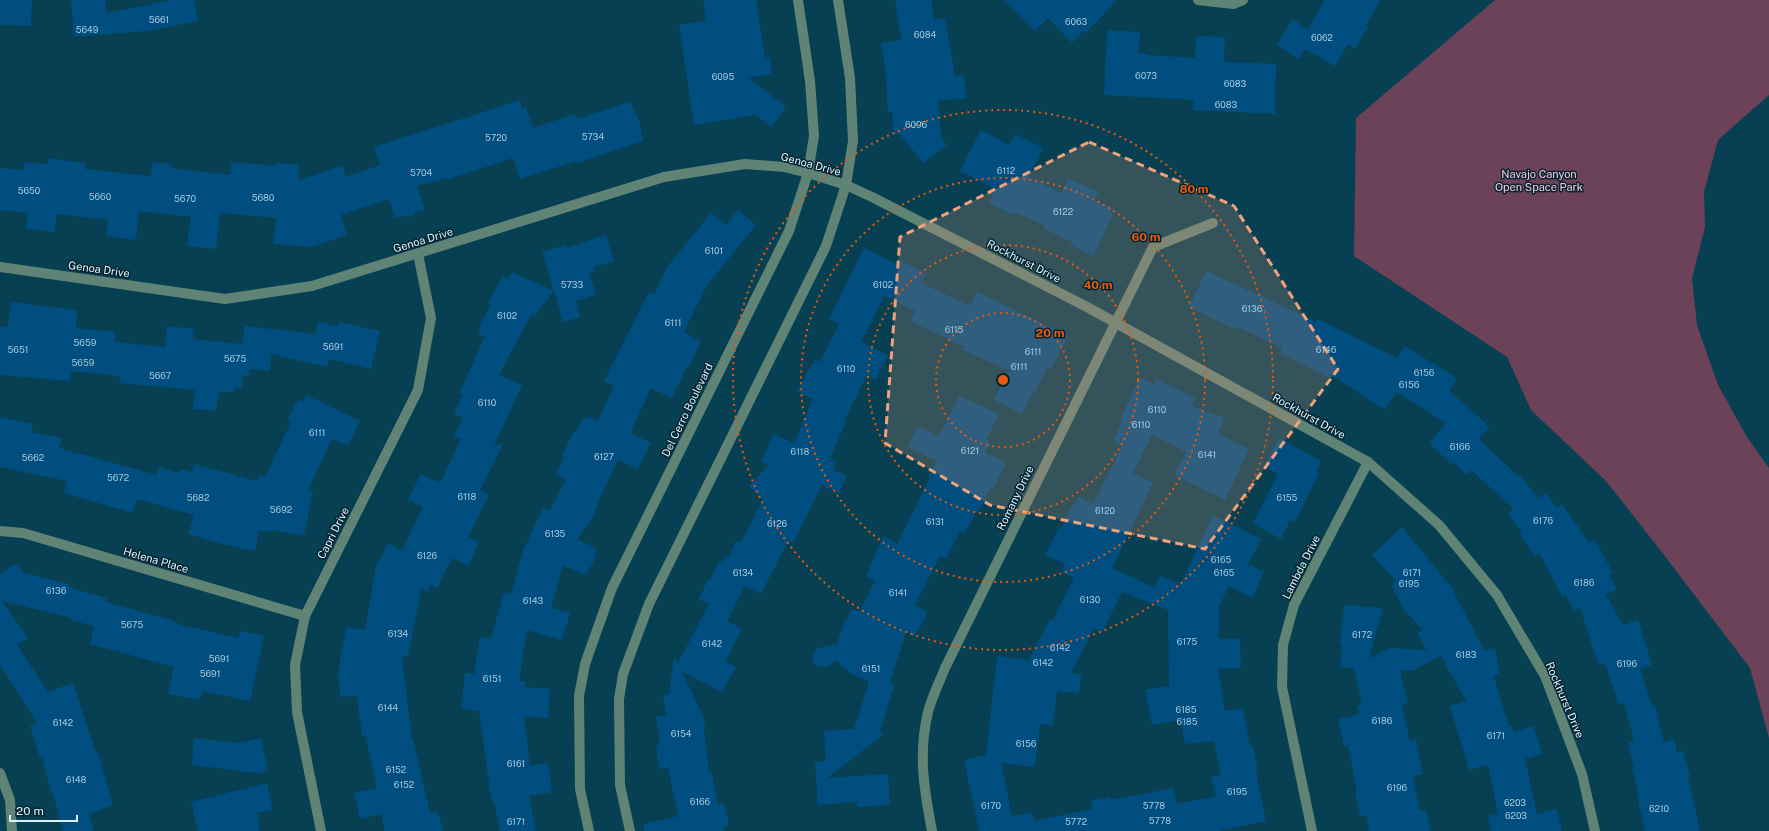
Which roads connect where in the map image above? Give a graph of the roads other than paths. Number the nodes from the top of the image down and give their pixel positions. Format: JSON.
{"nodes":[{"id":1,"x":798,"y":0,"type":"edge"},
{"id":2,"x":838,"y":0,"type":"edge"},
{"id":3,"x":1198,"y":0,"type":"edge"},
{"id":4,"x":1243,"y":0,"type":"edge"},
{"id":5,"x":808,"y":173,"type":"junction"},
{"id":6,"x":846,"y":185,"type":"junction"},
{"id":7,"x":1213,"y":223,"type":"dead end"},
{"id":8,"x":418,"y":254,"type":"junction"},
{"id":9,"x":0,"y":267,"type":"edge"},
{"id":10,"x":1115,"y":323,"type":"junction"},
{"id":11,"x":1368,"y":462,"type":"junction"},
{"id":12,"x":0,"y":531,"type":"edge"},
{"id":13,"x":305,"y":616,"type":"junction"},
{"id":14,"x":0,"y":773,"type":"edge"},
{"id":15,"x":12,"y":831,"type":"edge"},
{"id":16,"x":321,"y":831,"type":"edge"},
{"id":17,"x":589,"y":831,"type":"edge"},
{"id":18,"x":630,"y":831,"type":"edge"},
{"id":19,"x":932,"y":831,"type":"edge"},
{"id":20,"x":1312,"y":831,"type":"edge"},
{"id":21,"x":1595,"y":831,"type":"edge"}],
"edges":[{"from":1,"to":5,"type":"street","name":"Del Cerro Boulevard"},
{"from":2,"to":6,"type":"street"},
{"from":3,"to":4,"type":"street"},
{"from":5,"to":6,"type":"street","name":"Genoa Drive"},
{"from":5,"to":8,"type":"street","name":"Genoa Drive"},
{"from":5,"to":17,"type":"street","name":"Del Cerro Boulevard"},
{"from":6,"to":10,"type":"street","name":"Rockhurst Drive"},
{"from":6,"to":18,"type":"street"},
{"from":7,"to":10,"type":"street","name":"Romany Drive"},
{"from":8,"to":9,"type":"street","name":"Genoa Drive"},
{"from":8,"to":13,"type":"street","name":"Capri Drive"},
{"from":10,"to":11,"type":"street","name":"Rockhurst Drive"},
{"from":10,"to":19,"type":"street","name":"Romany Drive"},
{"from":11,"to":20,"type":"street","name":"Lambda Drive"},
{"from":11,"to":21,"type":"street","name":"Rockhurst Drive"},
{"from":12,"to":13,"type":"street","name":"Helena Place"},
{"from":13,"to":16,"type":"street","name":"Capri Drive"},
{"from":14,"to":15,"type":"street"}]}
